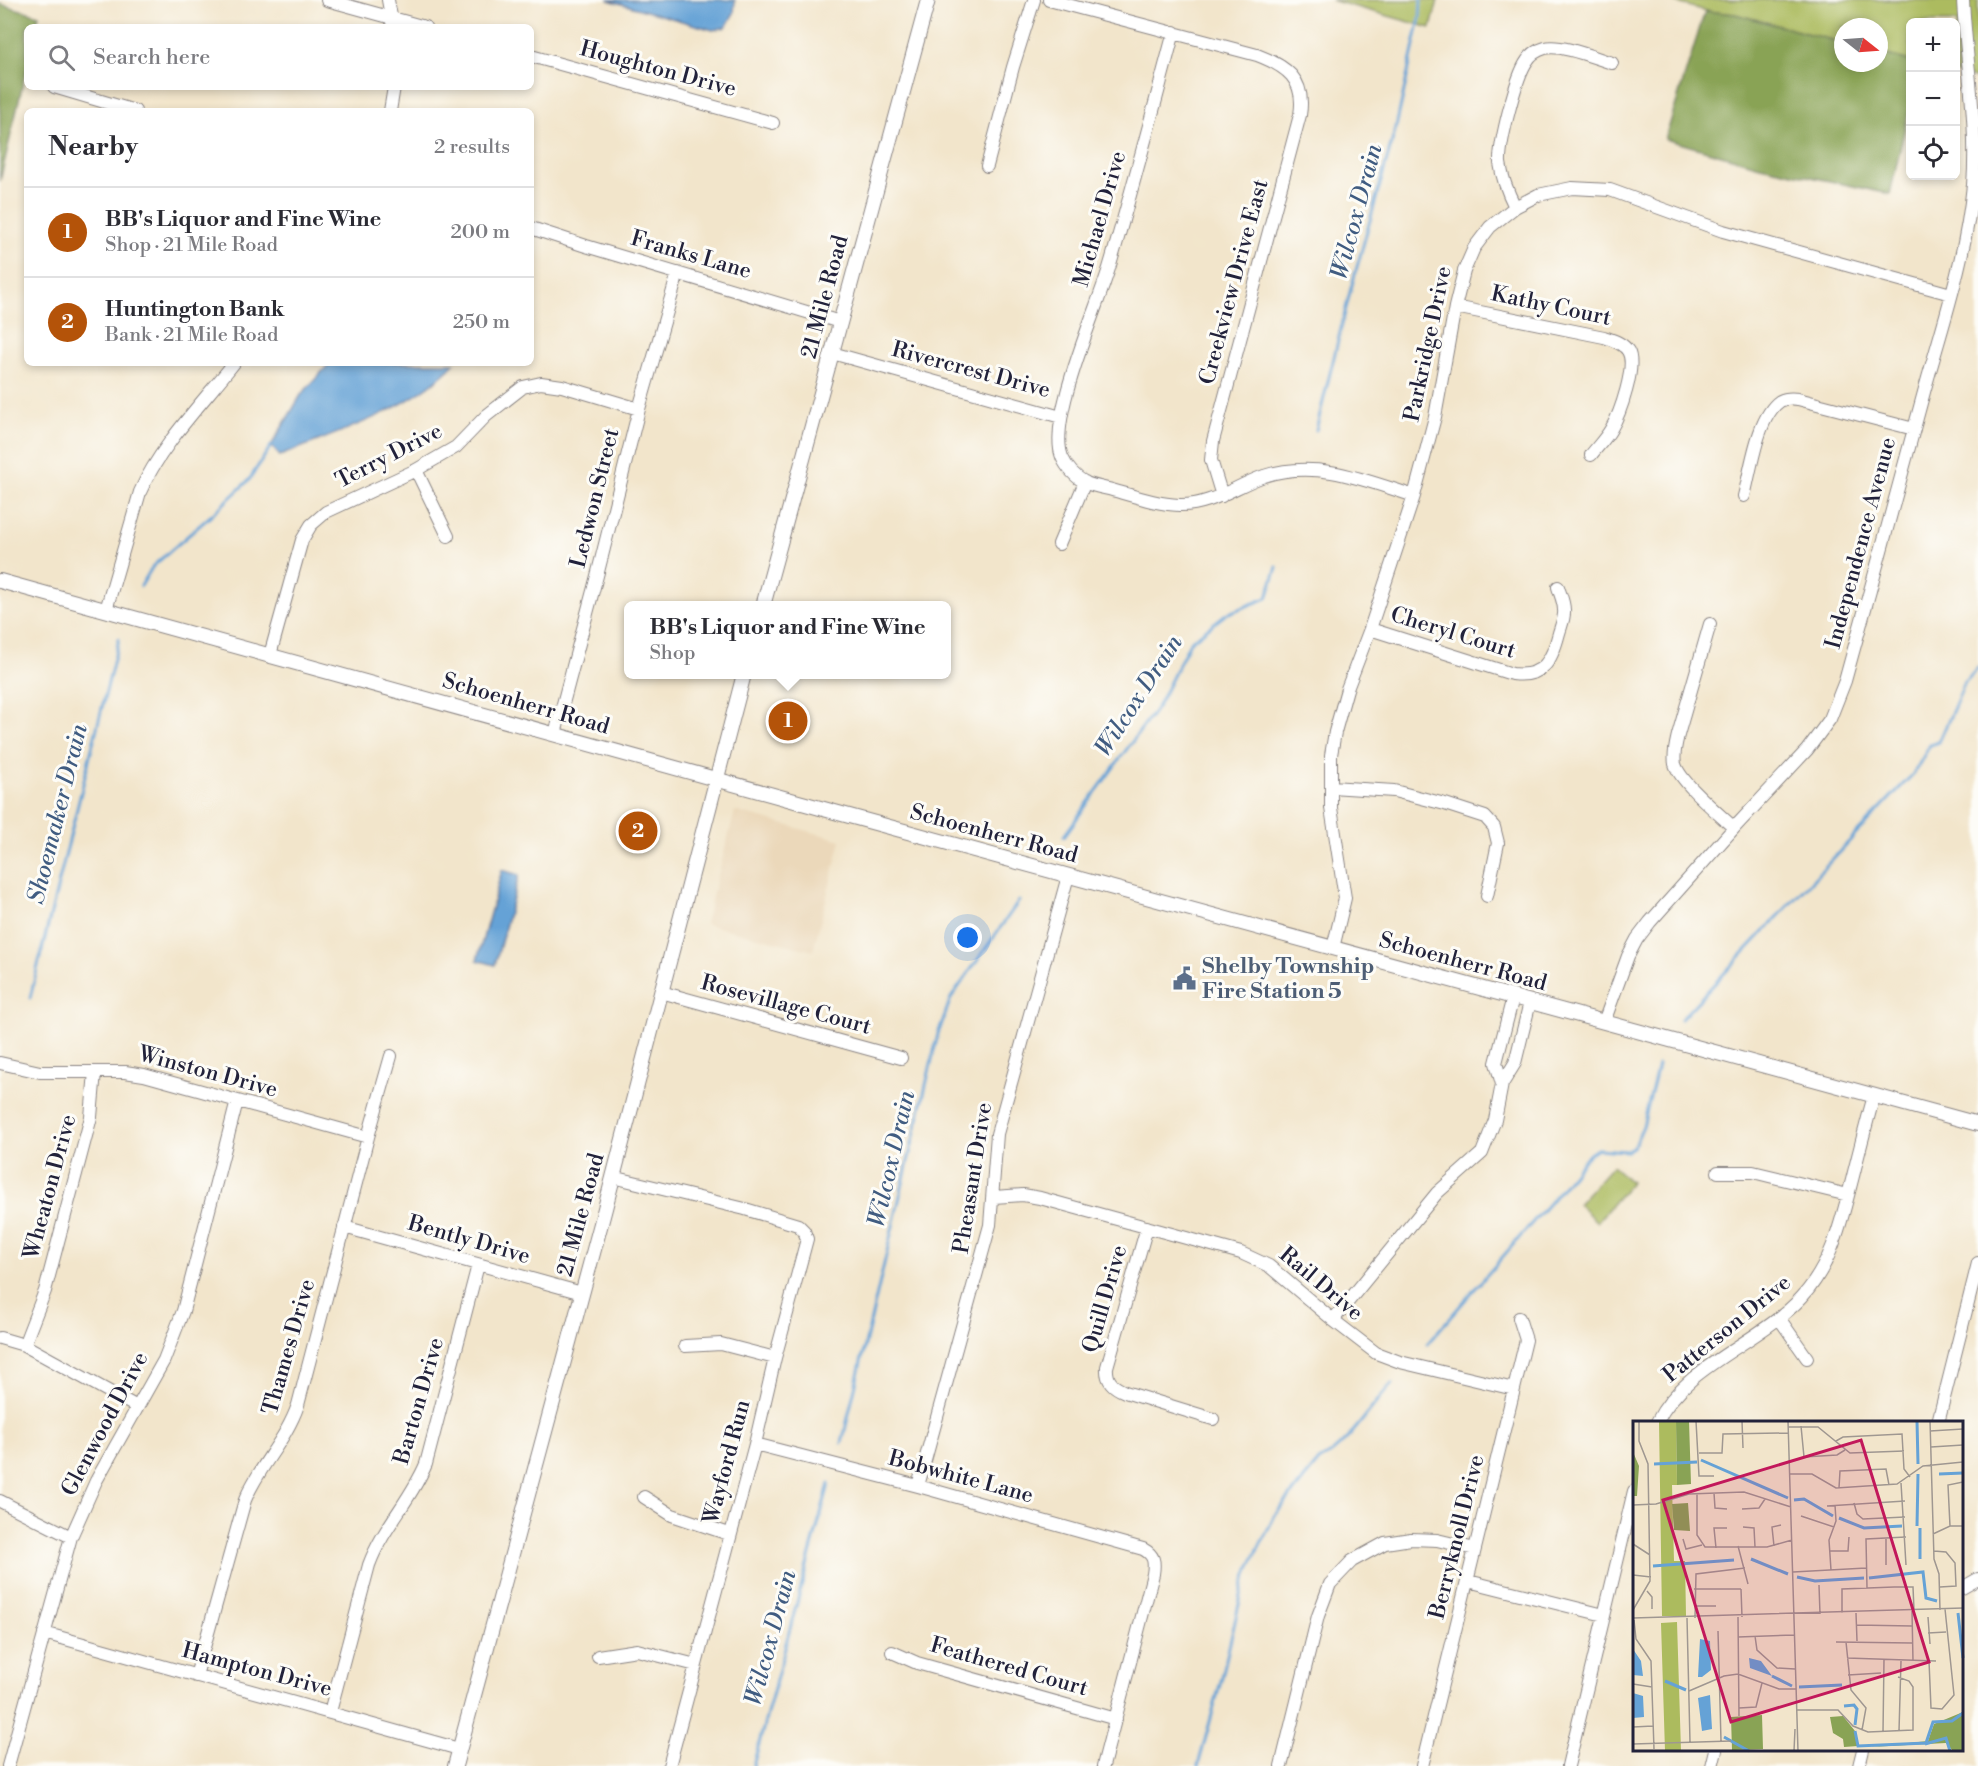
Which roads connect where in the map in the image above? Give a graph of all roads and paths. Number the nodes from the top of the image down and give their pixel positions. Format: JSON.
{"nodes":[{"id":1,"x":327,"y":0,"type":"edge"},
{"id":2,"x":388,"y":0,"type":"edge"},
{"id":3,"x":928,"y":0,"type":"edge"},
{"id":4,"x":1034,"y":0,"type":"edge"},
{"id":5,"x":1049,"y":0,"type":"edge"},
{"id":6,"x":1963,"y":0,"type":"edge"},
{"id":7,"x":392,"y":22,"type":"edge"},
{"id":8,"x":1174,"y":32,"type":"junction"},
{"id":9,"x":534,"y":57,"type":"edge"},
{"id":10,"x":1612,"y":63,"type":"dead end"},
{"id":11,"x":61,"y":90,"type":"edge"},
{"id":12,"x":394,"y":90,"type":"edge"},
{"id":13,"x":97,"y":106,"type":"edge"},
{"id":14,"x":112,"y":108,"type":"edge"},
{"id":15,"x":390,"y":108,"type":"edge"},
{"id":16,"x":773,"y":123,"type":"dead end"},
{"id":17,"x":987,"y":166,"type":"dead end"},
{"id":18,"x":1515,"y":207,"type":"junction"},
{"id":19,"x":534,"y":229,"type":"edge"},
{"id":20,"x":678,"y":273,"type":"junction"},
{"id":21,"x":1951,"y":294,"type":"junction"},
{"id":22,"x":1455,"y":307,"type":"junction"},
{"id":23,"x":840,"y":321,"type":"junction"},
{"id":24,"x":832,"y":353,"type":"junction"},
{"id":25,"x":232,"y":366,"type":"edge"},
{"id":26,"x":639,"y":409,"type":"junction"},
{"id":27,"x":1061,"y":417,"type":"junction"},
{"id":28,"x":1914,"y":429,"type":"junction"},
{"id":29,"x":1591,"y":454,"type":"dead end"},
{"id":30,"x":417,"y":470,"type":"junction"},
{"id":31,"x":1085,"y":482,"type":"junction"},
{"id":32,"x":1222,"y":496,"type":"junction"},
{"id":33,"x":1414,"y":496,"type":"junction"},
{"id":34,"x":1744,"y":496,"type":"dead end"},
{"id":35,"x":448,"y":536,"type":"dead end"},
{"id":36,"x":1059,"y":544,"type":"dead end"},
{"id":37,"x":0,"y":581,"type":"edge"},
{"id":38,"x":1558,"y":587,"type":"dead end"},
{"id":39,"x":764,"y":601,"type":"edge"},
{"id":40,"x":106,"y":610,"type":"junction"},
{"id":41,"x":1710,"y":624,"type":"dead end"},
{"id":42,"x":1370,"y":628,"type":"junction"},
{"id":43,"x":270,"y":656,"type":"junction"},
{"id":44,"x":743,"y":679,"type":"edge"},
{"id":45,"x":555,"y":734,"type":"junction"},
{"id":46,"x":716,"y":779,"type":"junction"},
{"id":47,"x":1330,"y":787,"type":"junction"},
{"id":48,"x":1734,"y":828,"type":"junction"},
{"id":49,"x":1068,"y":876,"type":"junction"},
{"id":50,"x":1487,"y":896,"type":"dead end"},
{"id":51,"x":1333,"y":948,"type":"junction"},
{"id":52,"x":661,"y":992,"type":"junction"},
{"id":53,"x":1512,"y":997,"type":"junction"},
{"id":54,"x":1530,"y":1002,"type":"junction"},
{"id":55,"x":1604,"y":1022,"type":"junction"},
{"id":56,"x":391,"y":1056,"type":"dead end"},
{"id":57,"x":901,"y":1058,"type":"dead end"},
{"id":58,"x":0,"y":1063,"type":"edge"},
{"id":59,"x":95,"y":1072,"type":"junction"},
{"id":60,"x":1502,"y":1084,"type":"junction"},
{"id":61,"x":1874,"y":1096,"type":"junction"},
{"id":62,"x":237,"y":1101,"type":"junction"},
{"id":63,"x":1978,"y":1124,"type":"edge"},
{"id":64,"x":368,"y":1137,"type":"junction"},
{"id":65,"x":1718,"y":1172,"type":"dead end"},
{"id":66,"x":613,"y":1176,"type":"junction"},
{"id":67,"x":1848,"y":1195,"type":"junction"},
{"id":68,"x":994,"y":1197,"type":"junction"},
{"id":69,"x":344,"y":1227,"type":"junction"},
{"id":70,"x":1147,"y":1227,"type":"junction"},
{"id":71,"x":1978,"y":1263,"type":"edge"},
{"id":72,"x":478,"y":1265,"type":"junction"},
{"id":73,"x":582,"y":1293,"type":"junction"},
{"id":74,"x":1519,"y":1318,"type":"dead end"},
{"id":75,"x":1779,"y":1318,"type":"junction"},
{"id":76,"x":1333,"y":1320,"type":"junction"},
{"id":77,"x":0,"y":1338,"type":"edge"},
{"id":78,"x":24,"y":1345,"type":"junction"},
{"id":79,"x":685,"y":1346,"type":"dead end"},
{"id":80,"x":775,"y":1358,"type":"junction"},
{"id":81,"x":1807,"y":1358,"type":"dead end"},
{"id":82,"x":1514,"y":1389,"type":"junction"},
{"id":83,"x":137,"y":1407,"type":"junction"},
{"id":84,"x":1213,"y":1419,"type":"dead end"},
{"id":85,"x":1658,"y":1421,"type":"edge"},
{"id":86,"x":1938,"y":1421,"type":"edge"},
{"id":87,"x":755,"y":1444,"type":"junction"},
{"id":88,"x":918,"y":1486,"type":"junction"},
{"id":89,"x":644,"y":1497,"type":"dead end"},
{"id":90,"x":1633,"y":1499,"type":"edge"},
{"id":91,"x":0,"y":1502,"type":"edge"},
{"id":92,"x":729,"y":1534,"type":"junction"},
{"id":93,"x":71,"y":1537,"type":"junction"},
{"id":94,"x":1475,"y":1549,"type":"junction"},
{"id":95,"x":1978,"y":1579,"type":"edge"},
{"id":96,"x":1468,"y":1581,"type":"junction"},
{"id":97,"x":1963,"y":1587,"type":"edge"},
{"id":98,"x":1604,"y":1615,"type":"junction"},
{"id":99,"x":44,"y":1633,"type":"junction"},
{"id":100,"x":892,"y":1652,"type":"dead end"},
{"id":101,"x":598,"y":1656,"type":"dead end"},
{"id":102,"x":696,"y":1665,"type":"junction"},
{"id":103,"x":196,"y":1676,"type":"junction"},
{"id":104,"x":330,"y":1712,"type":"junction"},
{"id":105,"x":1116,"y":1719,"type":"junction"},
{"id":106,"x":459,"y":1749,"type":"junction"},
{"id":107,"x":1716,"y":1751,"type":"edge"},
{"id":108,"x":1863,"y":1751,"type":"edge"},
{"id":109,"x":0,"y":1765,"type":"edge"},
{"id":110,"x":7,"y":1766,"type":"edge"},
{"id":111,"x":455,"y":1766,"type":"edge"},
{"id":112,"x":669,"y":1766,"type":"edge"},
{"id":113,"x":1103,"y":1766,"type":"edge"},
{"id":114,"x":1281,"y":1766,"type":"edge"},
{"id":115,"x":1422,"y":1766,"type":"edge"},
{"id":116,"x":1568,"y":1766,"type":"edge"},
{"id":117,"x":1712,"y":1766,"type":"edge"},
{"id":118,"x":1859,"y":1766,"type":"edge"}],
"edges":[{"from":1,"to":7,"type":"street"},
{"from":2,"to":7,"type":"street"},
{"from":3,"to":23,"type":"street","name":"21 Mile Road"},
{"from":4,"to":17,"type":"street"},
{"from":5,"to":8,"type":"street"},
{"from":6,"to":21,"type":"street","name":"Independence Avenue"},
{"from":8,"to":27,"type":"street","name":"Michael Drive"},
{"from":8,"to":32,"type":"street","name":"Creekview Drive East"},
{"from":9,"to":16,"type":"street","name":"Houghton Drive"},
{"from":10,"to":18,"type":"street"},
{"from":11,"to":13,"type":"street"},
{"from":12,"to":15,"type":"street"},
{"from":13,"to":14,"type":"street"},
{"from":18,"to":21,"type":"street","name":"Parkridge Drive"},
{"from":18,"to":22,"type":"street","name":"Parkridge Drive"},
{"from":19,"to":20,"type":"street","name":"Franks Lane"},
{"from":20,"to":23,"type":"street","name":"Franks Lane"},
{"from":20,"to":26,"type":"street","name":"Ledwon Street"},
{"from":21,"to":28,"type":"street","name":"Independence Avenue"},
{"from":22,"to":29,"type":"street","name":"Kathy Court"},
{"from":22,"to":33,"type":"street","name":"Parkridge Drive"},
{"from":23,"to":24,"type":"street","name":"21 Mile Road"},
{"from":24,"to":27,"type":"street","name":"Rivercrest Drive"},
{"from":24,"to":39,"type":"street","name":"21 Mile Road"},
{"from":25,"to":40,"type":"street"},
{"from":26,"to":30,"type":"street","name":"Terry Drive"},
{"from":26,"to":45,"type":"street","name":"Ledwon Street"},
{"from":27,"to":31,"type":"street","name":"Rivercrest Drive"},
{"from":28,"to":34,"type":"street"},
{"from":28,"to":48,"type":"street","name":"Independence Avenue"},
{"from":30,"to":35,"type":"street"},
{"from":30,"to":43,"type":"street","name":"Terry Drive"},
{"from":31,"to":32,"type":"street"},
{"from":31,"to":36,"type":"street"},
{"from":32,"to":33,"type":"street"},
{"from":33,"to":42,"type":"street","name":"Parkridge Drive"},
{"from":37,"to":40,"type":"street","name":"Schoenherr Road"},
{"from":38,"to":42,"type":"street","name":"Cheryl Court"},
{"from":40,"to":43,"type":"street","name":"Schoenherr Road"},
{"from":41,"to":48,"type":"street"},
{"from":42,"to":47,"type":"street","name":"Parkridge Drive"},
{"from":43,"to":45,"type":"street","name":"Schoenherr Road"},
{"from":44,"to":46,"type":"street","name":"21 Mile Road"},
{"from":45,"to":46,"type":"street","name":"Schoenherr Road"},
{"from":46,"to":49,"type":"street","name":"Schoenherr Road"},
{"from":46,"to":52,"type":"street","name":"21 Mile Road"},
{"from":47,"to":50,"type":"street"},
{"from":47,"to":51,"type":"street","name":"Parkridge Drive"},
{"from":48,"to":55,"type":"street","name":"Independence Avenue"},
{"from":49,"to":51,"type":"street","name":"Schoenherr Road"},
{"from":49,"to":68,"type":"street","name":"Pheasant Drive"},
{"from":51,"to":53,"type":"street","name":"Schoenherr Road"},
{"from":52,"to":57,"type":"street","name":"Rosevillage Court"},
{"from":52,"to":66,"type":"street","name":"21 Mile Road"},
{"from":53,"to":54,"type":"street","name":"Schoenherr Road"},
{"from":53,"to":60,"type":"street"},
{"from":54,"to":55,"type":"street","name":"Schoenherr Road"},
{"from":54,"to":60,"type":"street"},
{"from":55,"to":61,"type":"street","name":"Schoenherr Road"},
{"from":56,"to":64,"type":"street","name":"Thames Drive"},
{"from":58,"to":59,"type":"street","name":"Winston Drive"},
{"from":59,"to":62,"type":"street","name":"Winston Drive"},
{"from":59,"to":78,"type":"street","name":"Wheaton Drive"},
{"from":60,"to":76,"type":"street"},
{"from":61,"to":63,"type":"street","name":"Schoenherr Road"},
{"from":61,"to":67,"type":"street","name":"Patterson Drive"},
{"from":62,"to":64,"type":"street","name":"Winston Drive"},
{"from":62,"to":83,"type":"street","name":"Glenwood Drive"},
{"from":64,"to":69,"type":"street","name":"Thames Drive"},
{"from":65,"to":67,"type":"street"},
{"from":66,"to":73,"type":"street","name":"21 Mile Road"},
{"from":66,"to":80,"type":"street","name":"Wayford Run"},
{"from":67,"to":75,"type":"street","name":"Patterson Drive"},
{"from":68,"to":70,"type":"street","name":"Rail Drive"},
{"from":68,"to":88,"type":"street","name":"Pheasant Drive"},
{"from":69,"to":72,"type":"street","name":"Bently Drive"},
{"from":69,"to":103,"type":"street","name":"Thames Drive"},
{"from":70,"to":76,"type":"street","name":"Rail Drive"},
{"from":70,"to":84,"type":"street","name":"Quill Drive"},
{"from":71,"to":86,"type":"street"},
{"from":72,"to":73,"type":"street","name":"Bently Drive"},
{"from":72,"to":104,"type":"street","name":"Barton Drive"},
{"from":73,"to":106,"type":"street","name":"21 Mile Road"},
{"from":74,"to":82,"type":"street","name":"Berryknoll Drive"},
{"from":75,"to":81,"type":"street"},
{"from":75,"to":85,"type":"street","name":"Patterson Drive"},
{"from":76,"to":82,"type":"street","name":"Rail Drive"},
{"from":77,"to":78,"type":"street"},
{"from":78,"to":83,"type":"street"},
{"from":79,"to":80,"type":"street"},
{"from":80,"to":87,"type":"street","name":"Wayford Run"},
{"from":82,"to":94,"type":"street","name":"Berryknoll Drive"},
{"from":83,"to":93,"type":"street","name":"Glenwood Drive"},
{"from":87,"to":88,"type":"street","name":"Bobwhite Lane"},
{"from":87,"to":92,"type":"street","name":"Wayford Run"},
{"from":88,"to":105,"type":"street","name":"Bobwhite Lane"},
{"from":89,"to":92,"type":"street"},
{"from":90,"to":98,"type":"street"},
{"from":91,"to":93,"type":"street"},
{"from":92,"to":102,"type":"street","name":"Wayford Run"},
{"from":93,"to":99,"type":"street","name":"Glenwood Drive"},
{"from":94,"to":96,"type":"street","name":"Berryknoll Drive"},
{"from":94,"to":114,"type":"street"},
{"from":95,"to":97,"type":"street"},
{"from":96,"to":98,"type":"street"},
{"from":96,"to":115,"type":"street","name":"Berryknoll Drive"},
{"from":98,"to":116,"type":"street"},
{"from":99,"to":103,"type":"street","name":"Hampton Drive"},
{"from":99,"to":110,"type":"street","name":"Glenwood Drive"},
{"from":100,"to":105,"type":"street","name":"Feathered Court"},
{"from":101,"to":102,"type":"street"},
{"from":102,"to":112,"type":"street","name":"Wayford Run"},
{"from":103,"to":104,"type":"street","name":"Hampton Drive"},
{"from":104,"to":106,"type":"street","name":"Hampton Drive"},
{"from":105,"to":113,"type":"street"},
{"from":106,"to":111,"type":"street","name":"21 Mile Road"},
{"from":107,"to":117,"type":"street"},
{"from":108,"to":118,"type":"street"},
{"from":109,"to":110,"type":"street"}]}
